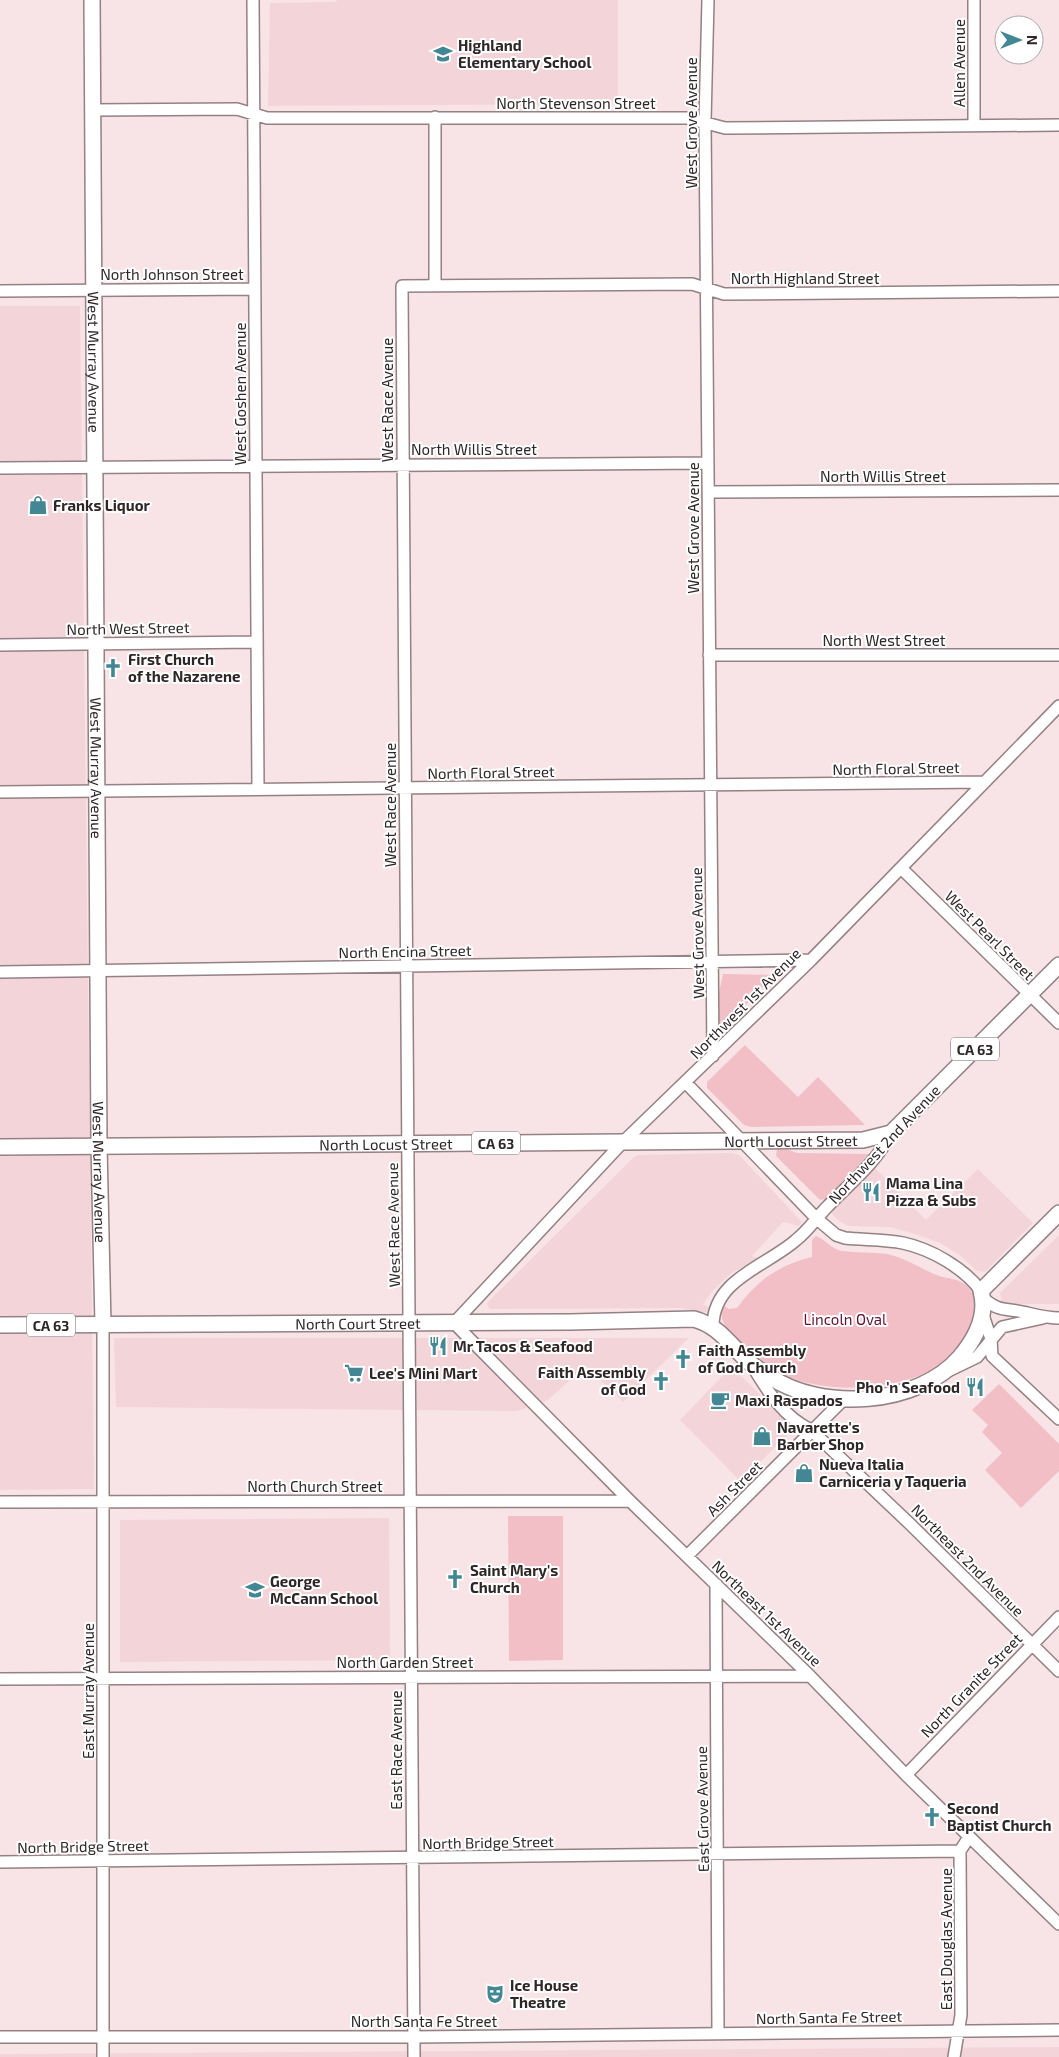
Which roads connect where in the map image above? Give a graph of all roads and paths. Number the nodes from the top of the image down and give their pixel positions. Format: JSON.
{"nodes":[{"id":1,"x":92,"y":0,"type":"edge"},
{"id":2,"x":253,"y":0,"type":"edge"},
{"id":3,"x":708,"y":0,"type":"edge"},
{"id":4,"x":974,"y":0,"type":"edge"},
{"id":5,"x":93,"y":110,"type":"junction"},
{"id":6,"x":254,"y":114,"type":"junction"},
{"id":7,"x":435,"y":117,"type":"junction"},
{"id":8,"x":705,"y":121,"type":"junction"},
{"id":9,"x":1059,"y":125,"type":"edge"},
{"id":10,"x":974,"y":126,"type":"junction"},
{"id":11,"x":436,"y":285,"type":"junction"},
{"id":12,"x":402,"y":286,"type":"joint"},
{"id":13,"x":707,"y":288,"type":"junction"},
{"id":14,"x":254,"y":289,"type":"junction"},
{"id":15,"x":93,"y":290,"type":"junction"},
{"id":16,"x":0,"y":291,"type":"edge"},
{"id":17,"x":1059,"y":292,"type":"edge"},
{"id":18,"x":708,"y":463,"type":"junction"},
{"id":19,"x":402,"y":464,"type":"junction"},
{"id":20,"x":256,"y":466,"type":"junction"},
{"id":21,"x":94,"y":467,"type":"junction"},
{"id":22,"x":0,"y":468,"type":"edge"},
{"id":23,"x":1059,"y":490,"type":"edge"},
{"id":24,"x":708,"y":492,"type":"junction"},
{"id":25,"x":256,"y":642,"type":"junction"},
{"id":26,"x":97,"y":643,"type":"junction"},
{"id":27,"x":0,"y":645,"type":"edge"},
{"id":28,"x":709,"y":655,"type":"junction"},
{"id":29,"x":1059,"y":655,"type":"edge"},
{"id":30,"x":1059,"y":706,"type":"edge"},
{"id":31,"x":983,"y":782,"type":"junction"},
{"id":32,"x":710,"y":785,"type":"junction"},
{"id":33,"x":258,"y":788,"type":"junction"},
{"id":34,"x":405,"y":788,"type":"junction"},
{"id":35,"x":98,"y":791,"type":"junction"},
{"id":36,"x":0,"y":792,"type":"edge"},
{"id":37,"x":901,"y":868,"type":"junction"},
{"id":38,"x":811,"y":960,"type":"junction"},
{"id":39,"x":712,"y":963,"type":"junction"},
{"id":40,"x":1059,"y":965,"type":"edge"},
{"id":41,"x":406,"y":966,"type":"junction"},
{"id":42,"x":100,"y":971,"type":"junction"},
{"id":43,"x":0,"y":972,"type":"edge"},
{"id":44,"x":1030,"y":995,"type":"junction"},
{"id":45,"x":1059,"y":1023,"type":"edge"},
{"id":46,"x":713,"y":1056,"type":"junction"},
{"id":47,"x":686,"y":1083,"type":"junction"},
{"id":48,"x":891,"y":1132,"type":"junction"},
{"id":49,"x":742,"y":1141,"type":"junction"},
{"id":50,"x":622,"y":1142,"type":"junction"},
{"id":51,"x":407,"y":1143,"type":"junction"},
{"id":52,"x":99,"y":1146,"type":"junction"},
{"id":53,"x":0,"y":1147,"type":"edge"},
{"id":54,"x":1059,"y":1213,"type":"edge"},
{"id":55,"x":816,"y":1218,"type":"junction"},
{"id":56,"x":982,"y":1295,"type":"junction"},
{"id":57,"x":983,"y":1315,"type":"junction"},
{"id":58,"x":1043,"y":1318,"type":"junction"},
{"id":59,"x":1059,"y":1318,"type":"edge"},
{"id":60,"x":409,"y":1323,"type":"junction"},
{"id":61,"x":454,"y":1323,"type":"junction"},
{"id":62,"x":0,"y":1325,"type":"edge"},
{"id":63,"x":103,"y":1325,"type":"junction"},
{"id":64,"x":713,"y":1326,"type":"junction"},
{"id":65,"x":991,"y":1339,"type":"junction"},
{"id":66,"x":992,"y":1356,"type":"junction"},
{"id":67,"x":977,"y":1357,"type":"junction"},
{"id":68,"x":750,"y":1363,"type":"junction"},
{"id":69,"x":938,"y":1375,"type":"junction"},
{"id":70,"x":844,"y":1399,"type":"junction"},
{"id":71,"x":1059,"y":1419,"type":"edge"},
{"id":72,"x":811,"y":1430,"type":"junction"},
{"id":73,"x":103,"y":1501,"type":"junction"},
{"id":74,"x":410,"y":1501,"type":"junction"},
{"id":75,"x":630,"y":1501,"type":"junction"},
{"id":76,"x":0,"y":1502,"type":"edge"},
{"id":77,"x":688,"y":1555,"type":"junction"},
{"id":78,"x":716,"y":1584,"type":"junction"},
{"id":79,"x":1059,"y":1617,"type":"edge"},
{"id":80,"x":1032,"y":1644,"type":"junction"},
{"id":81,"x":1059,"y":1671,"type":"edge"},
{"id":82,"x":715,"y":1676,"type":"junction"},
{"id":83,"x":810,"y":1676,"type":"junction"},
{"id":84,"x":411,"y":1677,"type":"junction"},
{"id":85,"x":0,"y":1679,"type":"edge"},
{"id":86,"x":103,"y":1679,"type":"junction"},
{"id":87,"x":906,"y":1775,"type":"junction"},
{"id":88,"x":969,"y":1837,"type":"junction"},
{"id":89,"x":960,"y":1851,"type":"junction"},
{"id":90,"x":717,"y":1853,"type":"junction"},
{"id":91,"x":412,"y":1858,"type":"junction"},
{"id":92,"x":104,"y":1860,"type":"junction"},
{"id":93,"x":0,"y":1862,"type":"edge"},
{"id":94,"x":1059,"y":1924,"type":"edge"},
{"id":95,"x":958,"y":2030,"type":"junction"},
{"id":96,"x":1059,"y":2030,"type":"edge"},
{"id":97,"x":718,"y":2033,"type":"junction"},
{"id":98,"x":102,"y":2036,"type":"junction"},
{"id":99,"x":0,"y":2037,"type":"edge"},
{"id":100,"x":414,"y":2037,"type":"junction"},
{"id":101,"x":103,"y":2057,"type":"edge"},
{"id":102,"x":414,"y":2057,"type":"edge"},
{"id":103,"x":954,"y":2057,"type":"edge"}],
"edges":[{"from":1,"to":5,"type":"main road","name":"West Murray Avenue"},
{"from":2,"to":6,"type":"street","name":"West Goshen Avenue"},
{"from":3,"to":8,"type":"street","name":"West Grove Avenue"},
{"from":4,"to":10,"type":"street","name":"Allen Avenue"},
{"from":5,"to":6,"type":"street","name":"North Stevenson Street"},
{"from":5,"to":15,"type":"main road","name":"West Murray Avenue"},
{"from":6,"to":7,"type":"street","name":"North Stevenson Street"},
{"from":6,"to":14,"type":"street","name":"West Goshen Avenue"},
{"from":7,"to":8,"type":"street","name":"North Stevenson Street"},
{"from":7,"to":11,"type":"street"},
{"from":8,"to":10,"type":"street","name":"North Stevenson Street"},
{"from":8,"to":13,"type":"street","name":"West Grove Avenue"},
{"from":9,"to":10,"type":"street","name":"North Stevenson Street"},
{"from":11,"to":12,"type":"street","name":"North Highland Street"},
{"from":11,"to":13,"type":"street","name":"North Highland Street"},
{"from":12,"to":19,"type":"street","name":"West Race Avenue"},
{"from":13,"to":17,"type":"street","name":"North Highland Street"},
{"from":13,"to":18,"type":"street","name":"West Grove Avenue"},
{"from":14,"to":15,"type":"street","name":"North Johnson Street"},
{"from":14,"to":20,"type":"street","name":"West Goshen Avenue"},
{"from":15,"to":16,"type":"street","name":"North Johnson Street"},
{"from":15,"to":21,"type":"main road","name":"West Murray Avenue"},
{"from":18,"to":19,"type":"street","name":"North Willis Street"},
{"from":18,"to":24,"type":"street","name":"West Grove Avenue"},
{"from":19,"to":20,"type":"street","name":"North Willis Street"},
{"from":19,"to":34,"type":"street","name":"West Race Avenue"},
{"from":20,"to":21,"type":"street","name":"North Willis Street"},
{"from":20,"to":25,"type":"street","name":"West Goshen Avenue"},
{"from":21,"to":22,"type":"street","name":"North Willis Street"},
{"from":21,"to":26,"type":"main road","name":"West Murray Avenue"},
{"from":23,"to":24,"type":"street","name":"North Willis Street"},
{"from":24,"to":28,"type":"street","name":"West Grove Avenue"},
{"from":25,"to":26,"type":"street","name":"North West Street"},
{"from":25,"to":33,"type":"street","name":"West Goshen Avenue"},
{"from":26,"to":27,"type":"street","name":"North West Street"},
{"from":26,"to":35,"type":"main road","name":"West Murray Avenue"},
{"from":28,"to":29,"type":"street","name":"North West Street"},
{"from":28,"to":32,"type":"street","name":"West Grove Avenue"},
{"from":30,"to":31,"type":"street","name":"Northwest 1st Avenue"},
{"from":31,"to":32,"type":"street","name":"North Floral Street"},
{"from":31,"to":37,"type":"street","name":"Northwest 1st Avenue"},
{"from":32,"to":34,"type":"street","name":"North Floral Street"},
{"from":32,"to":39,"type":"street","name":"West Grove Avenue"},
{"from":33,"to":34,"type":"street","name":"North Floral Street"},
{"from":33,"to":35,"type":"street","name":"North Floral Street"},
{"from":34,"to":41,"type":"street","name":"West Race Avenue"},
{"from":35,"to":36,"type":"street","name":"North Floral Street"},
{"from":35,"to":42,"type":"main road","name":"West Murray Avenue"},
{"from":37,"to":38,"type":"street","name":"Northwest 1st Avenue"},
{"from":37,"to":44,"type":"street","name":"West Pearl Street"},
{"from":38,"to":39,"type":"street","name":"North Encina Street"},
{"from":38,"to":46,"type":"street","name":"Northwest 1st Avenue"},
{"from":39,"to":41,"type":"street","name":"North Encina Street"},
{"from":39,"to":46,"type":"street","name":"West Grove Avenue"},
{"from":40,"to":44,"type":"main road","name":"Northwest 2nd Avenue","number":"CA 63"},
{"from":41,"to":42,"type":"street","name":"North Encina Street"},
{"from":41,"to":51,"type":"street","name":"West Race Avenue"},
{"from":42,"to":43,"type":"street","name":"North Encina Street"},
{"from":42,"to":52,"type":"main road","name":"West Murray Avenue"},
{"from":44,"to":45,"type":"street","name":"West Pearl Street"},
{"from":44,"to":48,"type":"main road","name":"Northwest 2nd Avenue","number":"CA 63"},
{"from":46,"to":47,"type":"street","name":"Northwest 1st Avenue"},
{"from":47,"to":49,"type":"street"},
{"from":47,"to":50,"type":"street","name":"Northwest 1st Avenue"},
{"from":48,"to":49,"type":"main road","name":"North Locust Street","number":"CA 63"},
{"from":48,"to":55,"type":"street","name":"Northwest 2nd Avenue"},
{"from":49,"to":50,"type":"main road","name":"North Locust Street","number":"CA 63"},
{"from":49,"to":55,"type":"street"},
{"from":50,"to":51,"type":"main road","name":"North Locust Street","number":"CA 63"},
{"from":50,"to":61,"type":"street","name":"Northwest 1st Avenue"},
{"from":51,"to":52,"type":"main road","name":"North Locust Street","number":"CA 63"},
{"from":51,"to":60,"type":"street","name":"West Race Avenue"},
{"from":52,"to":53,"type":"main road","name":"North Locust Street","number":"CA 63"},
{"from":52,"to":63,"type":"main road","name":"West Murray Avenue"},
{"from":54,"to":56,"type":"main road"},
{"from":55,"to":56,"type":"street"},
{"from":55,"to":64,"type":"street"},
{"from":56,"to":57,"type":"main road","number":"CA 63"},
{"from":56,"to":58,"type":"street"},
{"from":57,"to":65,"type":"street"},
{"from":57,"to":69,"type":"main road","number":"CA 63"},
{"from":58,"to":59,"type":"street"},
{"from":58,"to":65,"type":"street"},
{"from":60,"to":61,"type":"main road","name":"North Court Street","number":"CA 63"},
{"from":60,"to":63,"type":"main road","name":"North Court Street","number":"CA 63"},
{"from":60,"to":74,"type":"street","name":"East Race Avenue"},
{"from":61,"to":64,"type":"main road","name":"North Court Street","number":"CA 63"},
{"from":61,"to":75,"type":"street","name":"Northeast 1st Avenue"},
{"from":62,"to":63,"type":"main road","name":"North Court Street","number":"CA 63"},
{"from":63,"to":73,"type":"street","name":"East Murray Avenue"},
{"from":64,"to":68,"type":"main road","number":"CA 63"},
{"from":65,"to":66,"type":"street"},
{"from":65,"to":67,"type":"street"},
{"from":66,"to":67,"type":"street"},
{"from":66,"to":71,"type":"street"},
{"from":67,"to":69,"type":"street"},
{"from":68,"to":70,"type":"main road","number":"CA 63"},
{"from":68,"to":72,"type":"street","name":"Northeast 2nd Avenue"},
{"from":69,"to":70,"type":"main road","number":"CA 63"},
{"from":70,"to":72,"type":"street","name":"Ash Street"},
{"from":72,"to":77,"type":"street","name":"Ash Street"},
{"from":72,"to":80,"type":"street","name":"Northeast 2nd Avenue"},
{"from":73,"to":74,"type":"street","name":"North Church Street"},
{"from":73,"to":76,"type":"street","name":"North Church Street"},
{"from":73,"to":86,"type":"street","name":"East Murray Avenue"},
{"from":74,"to":75,"type":"street","name":"North Church Street"},
{"from":74,"to":84,"type":"street","name":"East Race Avenue"},
{"from":75,"to":77,"type":"street","name":"Northeast 1st Avenue"},
{"from":77,"to":78,"type":"street","name":"Northeast 1st Avenue"},
{"from":78,"to":82,"type":"street","name":"East Grove Avenue"},
{"from":78,"to":83,"type":"street","name":"Northeast 1st Avenue"},
{"from":79,"to":80,"type":"street","name":"North Granite Street"},
{"from":80,"to":81,"type":"street","name":"Northeast 2nd Avenue"},
{"from":80,"to":87,"type":"street","name":"North Granite Street"},
{"from":82,"to":83,"type":"street","name":"North Garden Street"},
{"from":82,"to":84,"type":"street","name":"North Garden Street"},
{"from":82,"to":90,"type":"street","name":"East Grove Avenue"},
{"from":83,"to":87,"type":"street","name":"Northeast 1st Avenue"},
{"from":84,"to":86,"type":"street","name":"North Garden Street"},
{"from":84,"to":91,"type":"street","name":"East Race Avenue"},
{"from":85,"to":86,"type":"street","name":"North Garden Street"},
{"from":86,"to":92,"type":"street","name":"East Murray Avenue"},
{"from":87,"to":88,"type":"street","name":"Northeast 1st Avenue"},
{"from":88,"to":89,"type":"street"},
{"from":88,"to":94,"type":"street","name":"Northeast 1st Avenue"},
{"from":89,"to":90,"type":"street","name":"North Bridge Street"},
{"from":89,"to":95,"type":"street","name":"East Douglas Avenue"},
{"from":90,"to":91,"type":"street","name":"North Bridge Street"},
{"from":90,"to":97,"type":"street","name":"East Grove Avenue"},
{"from":91,"to":92,"type":"street","name":"North Bridge Street"},
{"from":91,"to":100,"type":"street","name":"East Race Avenue"},
{"from":92,"to":93,"type":"street","name":"North Bridge Street"},
{"from":92,"to":98,"type":"street","name":"East Murray Avenue"},
{"from":95,"to":96,"type":"street","name":"North Santa Fe Street"},
{"from":95,"to":97,"type":"street","name":"North Santa Fe Street"},
{"from":95,"to":103,"type":"street","name":"East Douglas Avenue"},
{"from":97,"to":100,"type":"street","name":"North Santa Fe Street"},
{"from":98,"to":99,"type":"street","name":"North Santa Fe Street"},
{"from":98,"to":100,"type":"street","name":"North Santa Fe Street"},
{"from":98,"to":101,"type":"street","name":"East Murray Avenue"},
{"from":100,"to":102,"type":"street","name":"East Race Avenue"}]}
